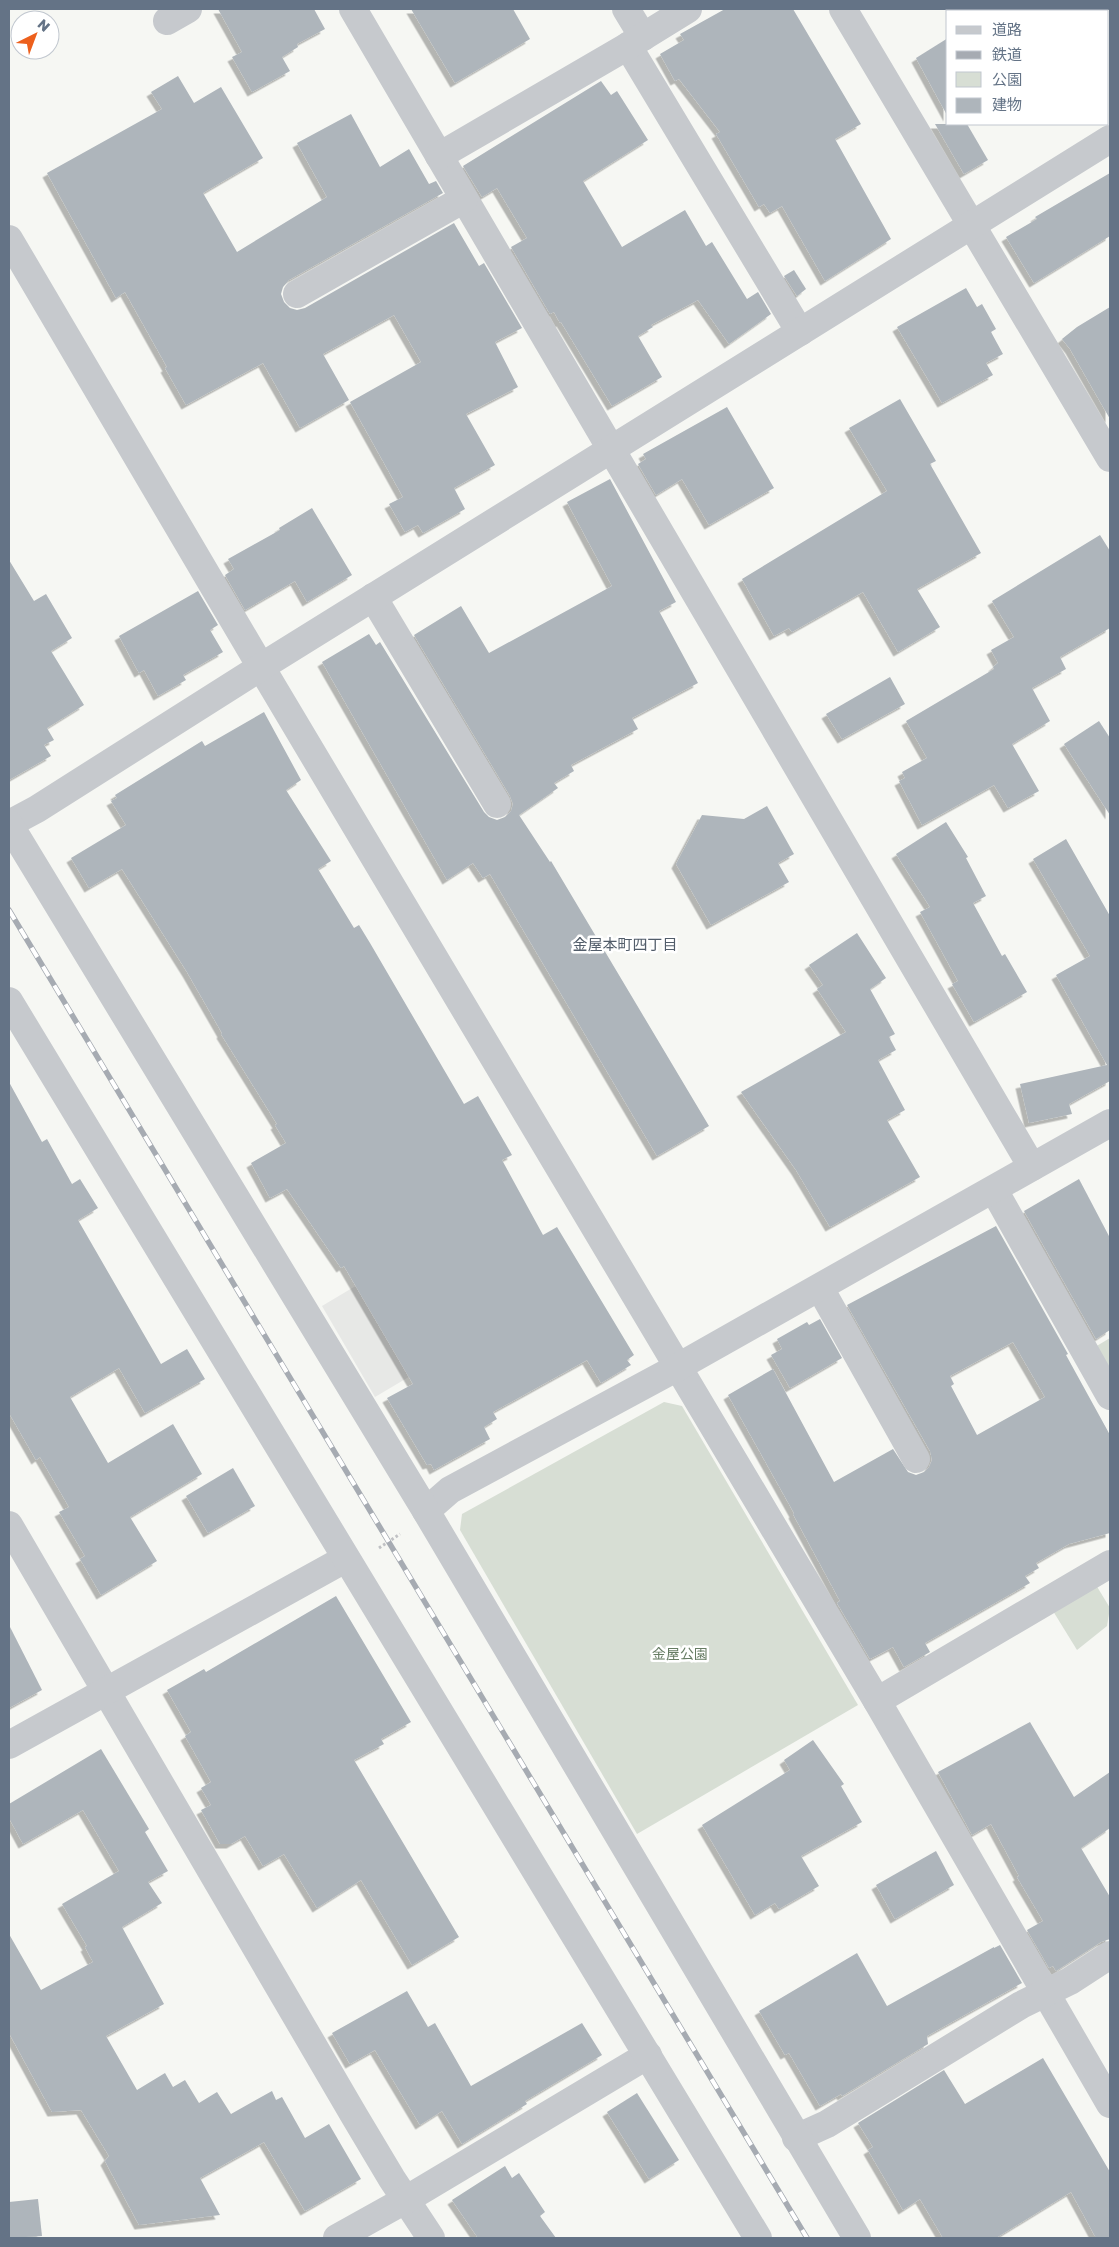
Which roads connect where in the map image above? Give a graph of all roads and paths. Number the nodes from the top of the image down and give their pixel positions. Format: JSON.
{"nodes":[{"id":1,"x":353,"y":9,"type":"edge"},
{"id":2,"x":626,"y":9,"type":"edge"},
{"id":3,"x":688,"y":9,"type":"edge"},
{"id":4,"x":843,"y":9,"type":"edge"},
{"id":5,"x":636,"y":42,"type":"junction"},
{"id":6,"x":1110,"y":139,"type":"edge"},
{"id":7,"x":439,"y":156,"type":"junction"},
{"id":8,"x":464,"y":199,"type":"junction"},
{"id":9,"x":971,"y":226,"type":"junction"},
{"id":10,"x":9,"y":239,"type":"edge"},
{"id":11,"x":297,"y":294,"type":"dead end"},
{"id":12,"x":800,"y":332,"type":"junction"},
{"id":13,"x":612,"y":449,"type":"junction"},
{"id":14,"x":1110,"y":458,"type":"edge"},
{"id":15,"x":373,"y":597,"type":"junction"},
{"id":16,"x":261,"y":667,"type":"junction"},
{"id":17,"x":497,"y":804,"type":"dead end"},
{"id":18,"x":9,"y":824,"type":"edge"},
{"id":19,"x":9,"y":1001,"type":"edge"},
{"id":20,"x":1110,"y":1123,"type":"edge"},
{"id":21,"x":1032,"y":1167,"type":"junction"},
{"id":22,"x":994,"y":1190,"type":"junction"},
{"id":23,"x":820,"y":1288,"type":"junction"},
{"id":24,"x":678,"y":1367,"type":"junction"},
{"id":25,"x":1110,"y":1396,"type":"edge"},
{"id":26,"x":916,"y":1459,"type":"dead end"},
{"id":27,"x":426,"y":1511,"type":"junction"},
{"id":28,"x":9,"y":1525,"type":"edge"},
{"id":29,"x":345,"y":1559,"type":"junction"},
{"id":30,"x":1110,"y":1564,"type":"edge"},
{"id":31,"x":106,"y":1690,"type":"junction"},
{"id":32,"x":877,"y":1701,"type":"junction"},
{"id":33,"x":9,"y":1745,"type":"edge"},
{"id":34,"x":1110,"y":1955,"type":"edge"},
{"id":35,"x":1045,"y":1993,"type":"junction"},
{"id":36,"x":648,"y":2055,"type":"junction"},
{"id":37,"x":1110,"y":2104,"type":"edge"},
{"id":38,"x":796,"y":2138,"type":"junction"},
{"id":39,"x":407,"y":2200,"type":"junction"},
{"id":40,"x":338,"y":2238,"type":"edge"},
{"id":41,"x":431,"y":2238,"type":"edge"},
{"id":42,"x":758,"y":2238,"type":"edge"},
{"id":43,"x":857,"y":2238,"type":"edge"}],
"edges":[{"from":1,"to":7,"type":"street"},
{"from":2,"to":5,"type":"street"},
{"from":3,"to":5,"type":"street"},
{"from":4,"to":9,"type":"street"},
{"from":5,"to":7,"type":"street"},
{"from":5,"to":12,"type":"street"},
{"from":6,"to":9,"type":"street"},
{"from":7,"to":8,"type":"street"},
{"from":8,"to":11,"type":"street"},
{"from":8,"to":13,"type":"street"},
{"from":9,"to":12,"type":"street"},
{"from":9,"to":14,"type":"street"},
{"from":10,"to":16,"type":"street"},
{"from":12,"to":13,"type":"street"},
{"from":13,"to":15,"type":"street"},
{"from":13,"to":21,"type":"street"},
{"from":15,"to":16,"type":"street"},
{"from":15,"to":17,"type":"street"},
{"from":16,"to":18,"type":"street"},
{"from":16,"to":24,"type":"street"},
{"from":18,"to":27,"type":"street"},
{"from":19,"to":29,"type":"street"},
{"from":20,"to":21,"type":"street"},
{"from":21,"to":22,"type":"street"},
{"from":22,"to":23,"type":"street"},
{"from":22,"to":25,"type":"street"},
{"from":23,"to":24,"type":"street"},
{"from":23,"to":26,"type":"street"},
{"from":24,"to":27,"type":"street"},
{"from":24,"to":32,"type":"street"},
{"from":27,"to":29,"type":"path"},
{"from":27,"to":38,"type":"street"},
{"from":28,"to":31,"type":"street"},
{"from":29,"to":31,"type":"street"},
{"from":29,"to":36,"type":"street"},
{"from":30,"to":32,"type":"street"},
{"from":31,"to":33,"type":"street"},
{"from":31,"to":39,"type":"street"},
{"from":32,"to":35,"type":"street"},
{"from":34,"to":35,"type":"street"},
{"from":35,"to":37,"type":"street"},
{"from":35,"to":38,"type":"street"},
{"from":36,"to":39,"type":"street"},
{"from":36,"to":42,"type":"street"},
{"from":38,"to":43,"type":"street"},
{"from":39,"to":40,"type":"street"},
{"from":39,"to":41,"type":"street"}]}
